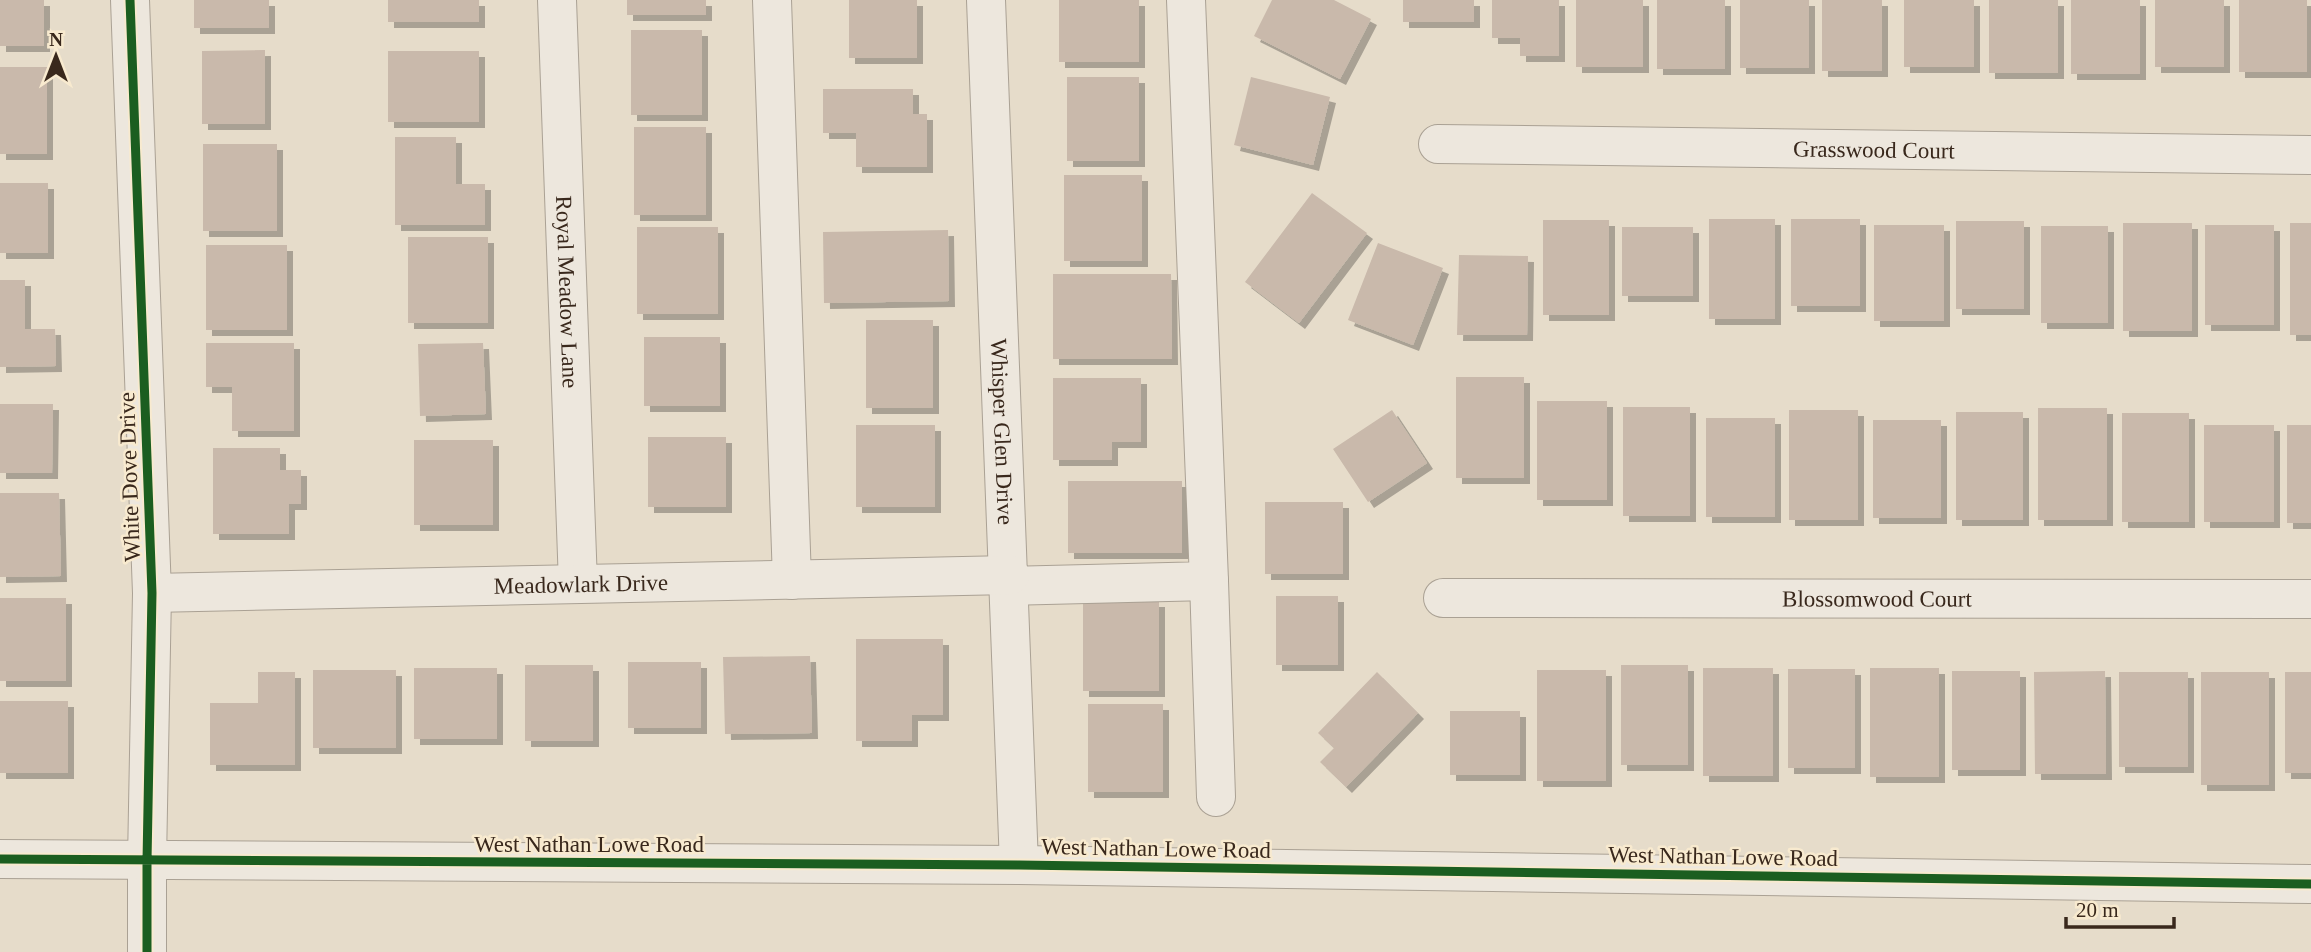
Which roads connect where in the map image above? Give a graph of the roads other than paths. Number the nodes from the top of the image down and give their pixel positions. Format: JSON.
{"nodes":[{"id":1,"x":130,"y":0,"type":"edge"},
{"id":2,"x":557,"y":0,"type":"edge"},
{"id":3,"x":772,"y":0,"type":"edge"},
{"id":4,"x":986,"y":0,"type":"edge"},
{"id":5,"x":1186,"y":0,"type":"edge"},
{"id":6,"x":1438,"y":144,"type":"dead end"},
{"id":7,"x":2311,"y":155,"type":"edge"},
{"id":8,"x":792,"y":580,"type":"junction"},
{"id":9,"x":1010,"y":581,"type":"junction"},
{"id":10,"x":1209,"y":581,"type":"junction"},
{"id":11,"x":578,"y":584,"type":"junction"},
{"id":12,"x":152,"y":593,"type":"junction"},
{"id":13,"x":1443,"y":598,"type":"dead end"},
{"id":14,"x":2311,"y":598,"type":"edge"},
{"id":15,"x":1216,"y":797,"type":"dead end"},
{"id":16,"x":0,"y":859,"type":"edge"},
{"id":17,"x":147,"y":861,"type":"junction"},
{"id":18,"x":1019,"y":866,"type":"junction"},
{"id":19,"x":2311,"y":884,"type":"edge"},
{"id":20,"x":147,"y":952,"type":"edge"}],
"edges":[{"from":1,"to":12,"type":"street","name":"White Dove Drive"},
{"from":2,"to":11,"type":"street","name":"Royal Meadow Lane"},
{"from":3,"to":8,"type":"street"},
{"from":4,"to":9,"type":"street","name":"Whisper Glen Drive"},
{"from":5,"to":10,"type":"street"},
{"from":6,"to":7,"type":"street","name":"Grasswood Court"},
{"from":8,"to":9,"type":"street","name":"Meadowlark Drive"},
{"from":8,"to":11,"type":"street","name":"Meadowlark Drive"},
{"from":9,"to":10,"type":"street","name":"Meadowlark Drive"},
{"from":9,"to":18,"type":"street","name":"Whisper Glen Drive"},
{"from":10,"to":15,"type":"street"},
{"from":11,"to":12,"type":"street","name":"Meadowlark Drive"},
{"from":12,"to":17,"type":"street","name":"White Dove Drive"},
{"from":13,"to":14,"type":"street","name":"Blossomwood Court"},
{"from":16,"to":17,"type":"street","name":"West Nathan Lowe Road"},
{"from":17,"to":18,"type":"street","name":"West Nathan Lowe Road"},
{"from":17,"to":20,"type":"street","name":"White Dove Drive"},
{"from":18,"to":19,"type":"street","name":"West Nathan Lowe Road"}]}
